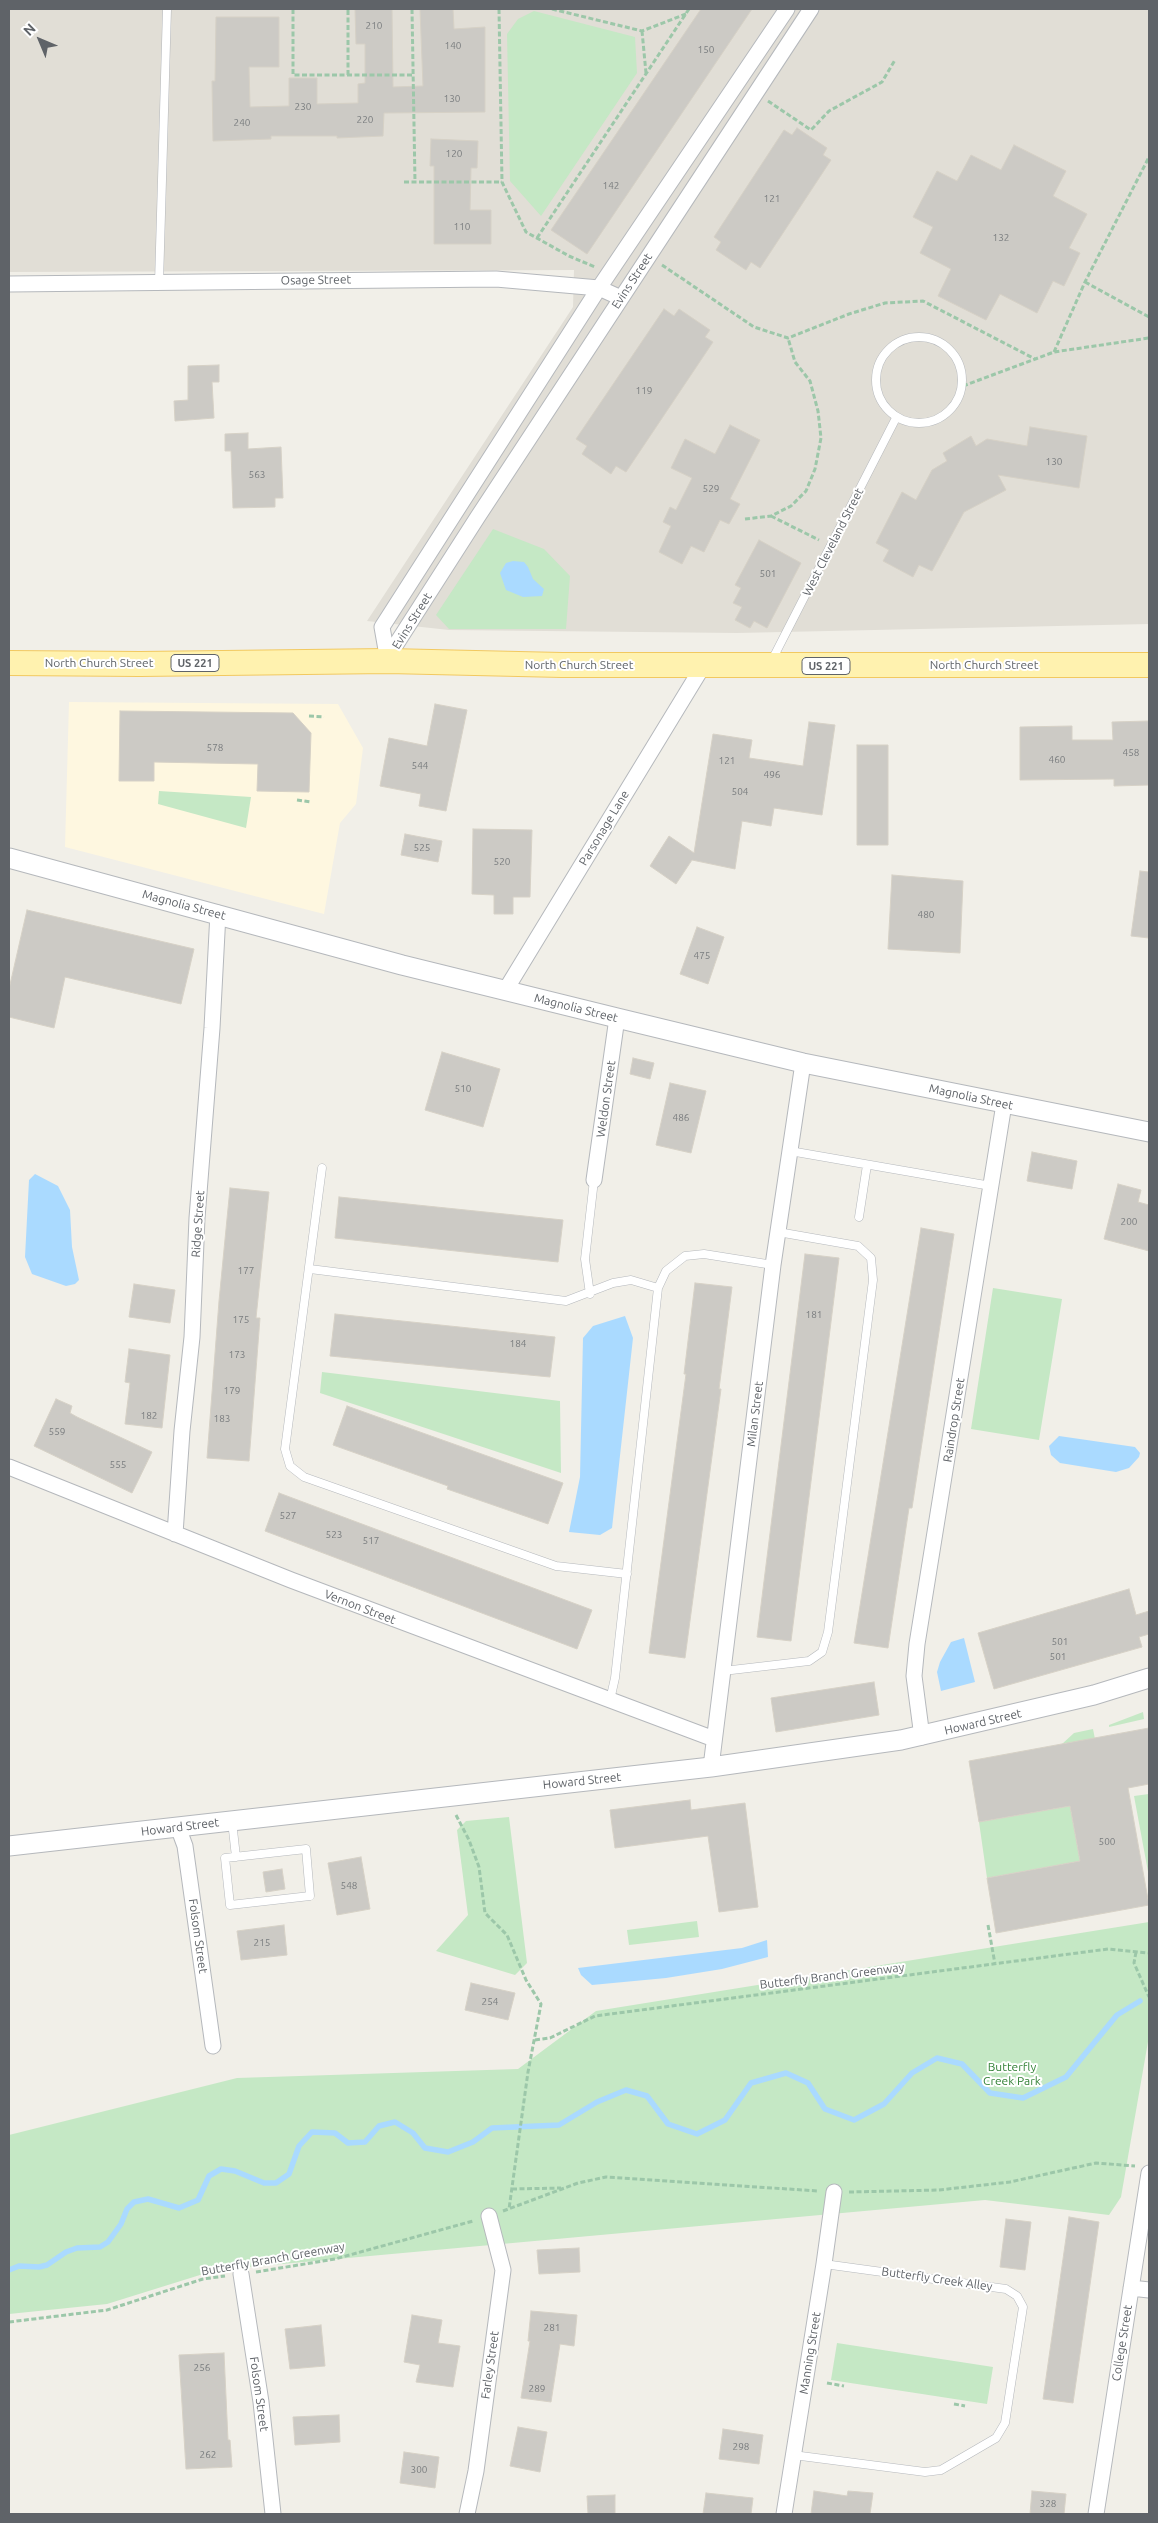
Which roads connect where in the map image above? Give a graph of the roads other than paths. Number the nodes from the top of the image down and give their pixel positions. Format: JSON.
{"nodes":[{"id":1,"x":168,"y":9,"type":"edge"},
{"id":2,"x":787,"y":9,"type":"edge"},
{"id":3,"x":811,"y":9,"type":"edge"},
{"id":4,"x":159,"y":282,"type":"junction"},
{"id":5,"x":9,"y":284,"type":"edge"},
{"id":6,"x":599,"y":288,"type":"junction"},
{"id":7,"x":621,"y":298,"type":"junction"},
{"id":8,"x":896,"y":418,"type":"junction"},
{"id":9,"x":388,"y":661,"type":"junction"},
{"id":10,"x":9,"y":663,"type":"edge"},
{"id":11,"x":1149,"y":665,"type":"edge"},
{"id":12,"x":703,"y":666,"type":"junction"},
{"id":13,"x":769,"y":666,"type":"junction"},
{"id":14,"x":9,"y":858,"type":"edge"},
{"id":15,"x":218,"y":913,"type":"junction"},
{"id":16,"x":505,"y":990,"type":"junction"},
{"id":17,"x":617,"y":1018,"type":"junction"},
{"id":18,"x":803,"y":1063,"type":"junction"},
{"id":19,"x":1004,"y":1104,"type":"junction"},
{"id":20,"x":1149,"y":1132,"type":"edge"},
{"id":21,"x":790,"y":1151,"type":"junction"},
{"id":22,"x":867,"y":1165,"type":"junction"},
{"id":23,"x":322,"y":1168,"type":"dead end"},
{"id":24,"x":594,"y":1180,"type":"joint"},
{"id":25,"x":991,"y":1186,"type":"junction"},
{"id":26,"x":859,"y":1217,"type":"dead end"},
{"id":27,"x":778,"y":1232,"type":"junction"},
{"id":28,"x":774,"y":1265,"type":"junction"},
{"id":29,"x":310,"y":1269,"type":"junction"},
{"id":30,"x":658,"y":1288,"type":"junction"},
{"id":31,"x":590,"y":1294,"type":"junction"},
{"id":32,"x":9,"y":1467,"type":"edge"},
{"id":33,"x":175,"y":1534,"type":"junction"},
{"id":34,"x":627,"y":1574,"type":"junction"},
{"id":35,"x":723,"y":1671,"type":"junction"},
{"id":36,"x":1149,"y":1678,"type":"edge"},
{"id":37,"x":610,"y":1700,"type":"junction"},
{"id":38,"x":922,"y":1736,"type":"junction"},
{"id":39,"x":714,"y":1739,"type":"junction"},
{"id":40,"x":711,"y":1767,"type":"junction"},
{"id":41,"x":232,"y":1820,"type":"junction"},
{"id":42,"x":178,"y":1827,"type":"junction"},
{"id":43,"x":9,"y":1846,"type":"edge"},
{"id":44,"x":236,"y":1857,"type":"junction"},
{"id":45,"x":214,"y":2046,"type":"dead end"},
{"id":46,"x":1146,"y":2170,"type":"edge"},
{"id":47,"x":834,"y":2192,"type":"road end"},
{"id":48,"x":489,"y":2216,"type":"road end"},
{"id":49,"x":824,"y":2264,"type":"junction"},
{"id":50,"x":241,"y":2274,"type":"road end"},
{"id":51,"x":1131,"y":2288,"type":"junction"},
{"id":52,"x":1149,"y":2290,"type":"edge"},
{"id":53,"x":793,"y":2455,"type":"junction"},
{"id":54,"x":273,"y":2514,"type":"edge"},
{"id":55,"x":466,"y":2514,"type":"edge"},
{"id":56,"x":784,"y":2514,"type":"edge"},
{"id":57,"x":1096,"y":2514,"type":"edge"}],
"edges":[{"from":1,"to":4,"type":"lane"},
{"from":2,"to":6,"type":"street","name":"Evins Street"},
{"from":3,"to":7,"type":"street","name":"Evins Street"},
{"from":4,"to":5,"type":"street","name":"Osage Street"},
{"from":4,"to":6,"type":"street","name":"Osage Street"},
{"from":6,"to":7,"type":"street","name":"Osage Street"},
{"from":6,"to":9,"type":"street","name":"Evins Street"},
{"from":7,"to":9,"type":"street","name":"Evins Street"},
{"from":8,"to":8,"type":"lane"},
{"from":8,"to":13,"type":"lane","name":"West Cleveland Street"},
{"from":9,"to":10,"type":"main road","name":"North Church Street","number":"US 221"},
{"from":9,"to":12,"type":"main road","name":"North Church Street","number":"US 221"},
{"from":11,"to":13,"type":"main road","name":"North Church Street","number":"US 221"},
{"from":12,"to":13,"type":"main road","name":"North Church Street","number":"US 221"},
{"from":12,"to":16,"type":"street","name":"Parsonage Lane"},
{"from":14,"to":15,"type":"street","name":"Magnolia Street"},
{"from":15,"to":16,"type":"street","name":"Magnolia Street"},
{"from":15,"to":33,"type":"street","name":"Ridge Street"},
{"from":16,"to":17,"type":"street","name":"Magnolia Street"},
{"from":17,"to":18,"type":"street","name":"Magnolia Street"},
{"from":17,"to":24,"type":"street","name":"Weldon Street"},
{"from":18,"to":19,"type":"street","name":"Magnolia Street"},
{"from":18,"to":21,"type":"street","name":"Milan Street"},
{"from":19,"to":20,"type":"street","name":"Magnolia Street"},
{"from":19,"to":25,"type":"street","name":"Raindrop Street"},
{"from":21,"to":22,"type":"lane"},
{"from":21,"to":27,"type":"street","name":"Milan Street"},
{"from":22,"to":25,"type":"lane"},
{"from":22,"to":26,"type":"lane"},
{"from":23,"to":29,"type":"lane"},
{"from":24,"to":31,"type":"lane"},
{"from":25,"to":38,"type":"street","name":"Raindrop Street"},
{"from":27,"to":28,"type":"street","name":"Milan Street"},
{"from":27,"to":35,"type":"lane"},
{"from":28,"to":30,"type":"lane"},
{"from":28,"to":35,"type":"street","name":"Milan Street"},
{"from":29,"to":31,"type":"lane"},
{"from":29,"to":34,"type":"lane"},
{"from":30,"to":31,"type":"lane"},
{"from":30,"to":34,"type":"lane"},
{"from":32,"to":33,"type":"street","name":"Vernon Street"},
{"from":33,"to":37,"type":"street","name":"Vernon Street"},
{"from":34,"to":37,"type":"lane"},
{"from":35,"to":39,"type":"street","name":"Milan Street"},
{"from":36,"to":38,"type":"street","name":"Howard Street"},
{"from":37,"to":39,"type":"street","name":"Vernon Street"},
{"from":38,"to":40,"type":"street","name":"Howard Street"},
{"from":39,"to":40,"type":"street","name":"Milan Street"},
{"from":40,"to":41,"type":"street","name":"Howard Street"},
{"from":41,"to":42,"type":"street","name":"Howard Street"},
{"from":41,"to":44,"type":"lane"},
{"from":42,"to":43,"type":"street","name":"Howard Street"},
{"from":42,"to":45,"type":"street","name":"Folsom Street"},
{"from":44,"to":44,"type":"lane"},
{"from":46,"to":51,"type":"street","name":"College Street"},
{"from":47,"to":49,"type":"street","name":"Manning Street"},
{"from":48,"to":55,"type":"street","name":"Farley Street"},
{"from":49,"to":53,"type":"street","name":"Manning Street"},
{"from":49,"to":53,"type":"lane","name":"Butterfly Creek Alley"},
{"from":50,"to":54,"type":"street","name":"Folsom Street"},
{"from":51,"to":52,"type":"street"},
{"from":51,"to":57,"type":"street","name":"College Street"},
{"from":53,"to":56,"type":"street","name":"Manning Street"}]}
